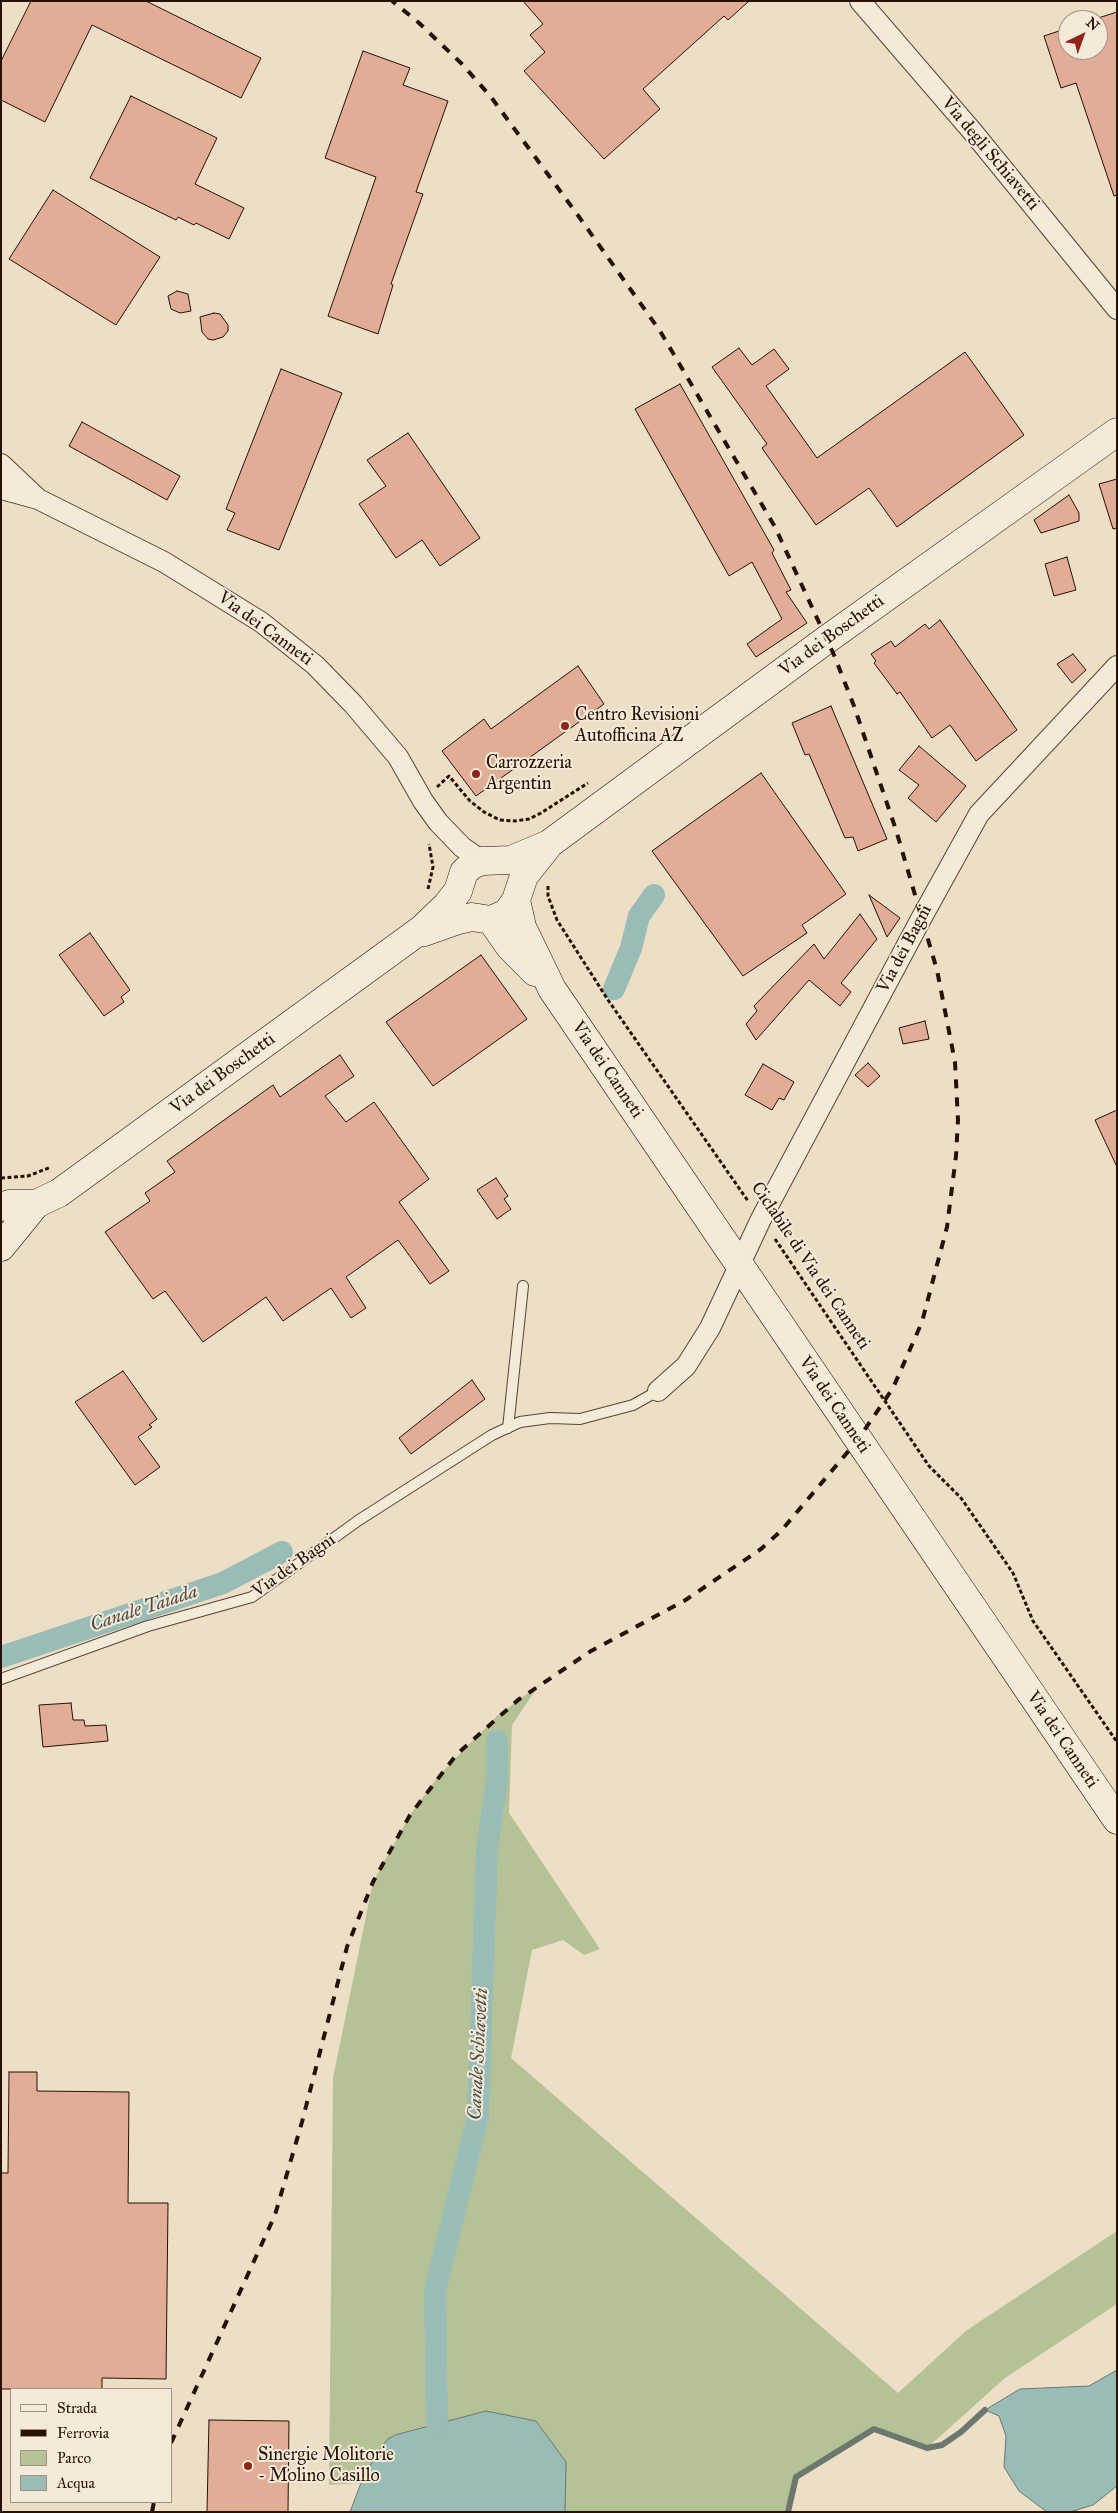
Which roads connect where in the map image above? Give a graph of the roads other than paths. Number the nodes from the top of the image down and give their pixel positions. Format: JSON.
{"nodes":[{"id":1,"x":860,"y":1,"type":"edge"},
{"id":2,"x":1117,"y":309,"type":"edge"},
{"id":3,"x":1117,"y":432,"type":"edge"},
{"id":4,"x":1,"y":464,"type":"edge"},
{"id":5,"x":1,"y":489,"type":"edge"},
{"id":6,"x":38,"y":499,"type":"junction"},
{"id":7,"x":1117,"y":666,"type":"edge"},
{"id":8,"x":432,"y":829,"type":"junction"},
{"id":9,"x":560,"y":837,"type":"junction"},
{"id":10,"x":489,"y":862,"type":"junction"},
{"id":11,"x":458,"y":886,"type":"junction"},
{"id":12,"x":517,"y":895,"type":"junction"},
{"id":13,"x":481,"y":918,"type":"junction"},
{"id":14,"x":408,"y":940,"type":"junction"},
{"id":15,"x":552,"y":989,"type":"junction"},
{"id":16,"x":12,"y":1204,"type":"edge"},
{"id":17,"x":1,"y":1247,"type":"edge"},
{"id":18,"x":741,"y":1265,"type":"junction"},
{"id":19,"x":523,"y":1286,"type":"dead end"},
{"id":20,"x":658,"y":1391,"type":"joint"},
{"id":21,"x":508,"y":1428,"type":"junction"},
{"id":22,"x":1,"y":1679,"type":"edge"},
{"id":23,"x":1117,"y":1820,"type":"edge"}],
"edges":[{"from":1,"to":2,"type":"street","name":"Via degli Schiavetti"},
{"from":3,"to":9,"type":"street","name":"Via dei Boschetti"},
{"from":4,"to":6,"type":"street","name":"Via dei Canneti"},
{"from":5,"to":6,"type":"street","name":"Via dei Canneti"},
{"from":6,"to":8,"type":"street","name":"Via dei Canneti"},
{"from":7,"to":18,"type":"street","name":"Via dei Bagni"},
{"from":8,"to":10,"type":"street","name":"Via dei Canneti"},
{"from":8,"to":11,"type":"street","name":"Via dei Canneti"},
{"from":9,"to":10,"type":"street","name":"Via dei Boschetti"},
{"from":9,"to":12,"type":"street","name":"Via dei Boschetti"},
{"from":10,"to":11,"type":"street","name":"Via dei Boschetti"},
{"from":10,"to":12,"type":"street"},
{"from":11,"to":13,"type":"street"},
{"from":11,"to":14,"type":"street","name":"Via dei Boschetti"},
{"from":12,"to":13,"type":"street","name":"Via dei Boschetti"},
{"from":12,"to":15,"type":"street","name":"Via dei Canneti"},
{"from":13,"to":14,"type":"street","name":"Via dei Boschetti"},
{"from":13,"to":15,"type":"street","name":"Via dei Canneti"},
{"from":14,"to":16,"type":"street","name":"Via dei Boschetti"},
{"from":15,"to":18,"type":"street","name":"Via dei Canneti"},
{"from":16,"to":17,"type":"street","name":"Via dei Boschetti"},
{"from":18,"to":20,"type":"street","name":"Via dei Bagni"},
{"from":18,"to":23,"type":"street","name":"Via dei Canneti"},
{"from":19,"to":21,"type":"lane"},
{"from":20,"to":21,"type":"lane","name":"Via dei Bagni"},
{"from":21,"to":22,"type":"lane","name":"Via dei Bagni"}]}
